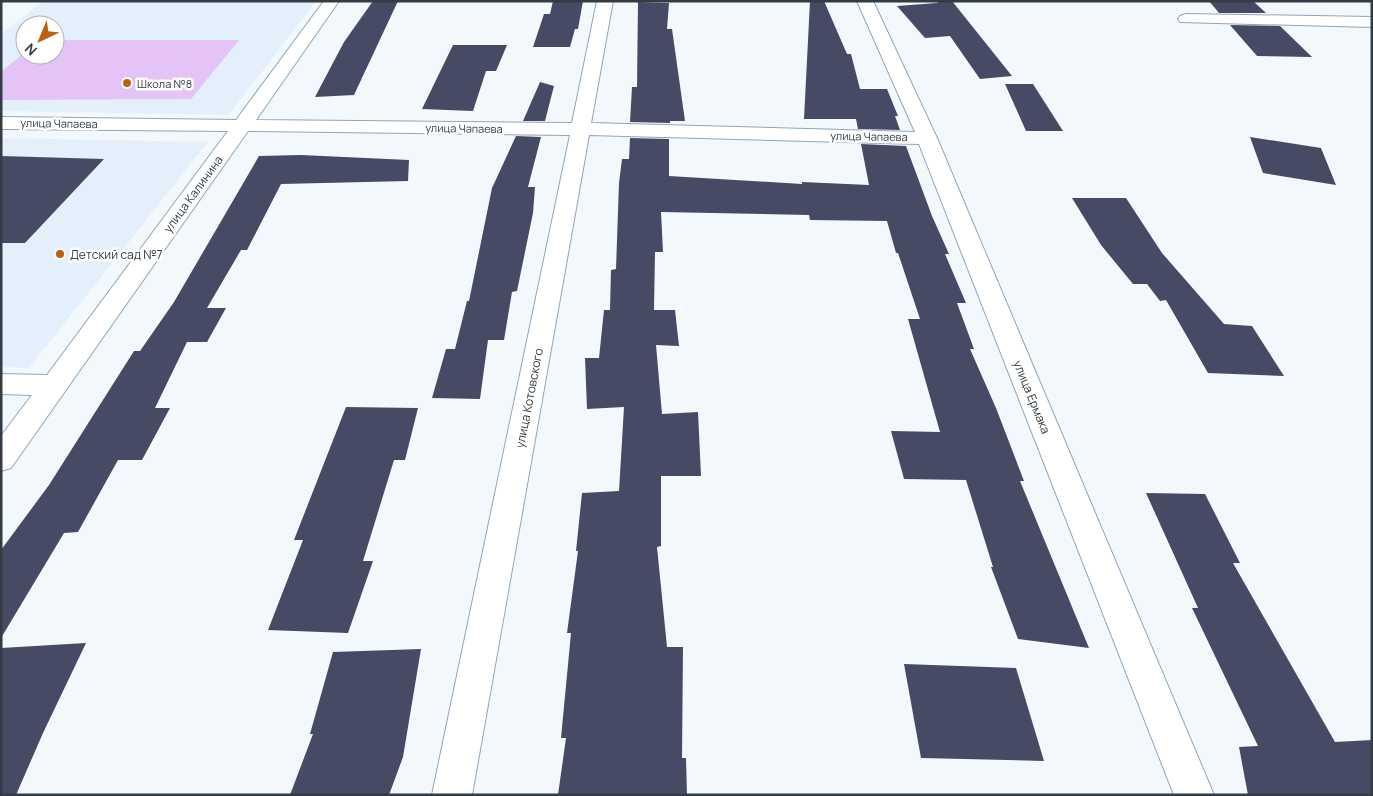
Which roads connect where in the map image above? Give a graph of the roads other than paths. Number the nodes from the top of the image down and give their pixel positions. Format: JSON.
{"nodes":[{"id":1,"x":332,"y":1,"type":"edge"},
{"id":2,"x":605,"y":1,"type":"edge"},
{"id":3,"x":865,"y":1,"type":"edge"},
{"id":4,"x":1186,"y":19,"type":"dead end"},
{"id":5,"x":1372,"y":22,"type":"edge"},
{"id":6,"x":1,"y":123,"type":"edge"},
{"id":7,"x":242,"y":125,"type":"junction"},
{"id":8,"x":581,"y":129,"type":"junction"},
{"id":9,"x":926,"y":138,"type":"junction"},
{"id":10,"x":1,"y":384,"type":"edge"},
{"id":11,"x":55,"y":385,"type":"junction"},
{"id":12,"x":1,"y":459,"type":"edge"},
{"id":13,"x":452,"y":795,"type":"edge"},
{"id":14,"x":1194,"y":795,"type":"edge"}],
"edges":[{"from":1,"to":7,"type":"street","name":"улица Калинина"},
{"from":2,"to":8,"type":"street","name":"улица Котовского"},
{"from":3,"to":9,"type":"street","name":"улица Ермака"},
{"from":4,"to":5,"type":"street"},
{"from":6,"to":7,"type":"street","name":"улица Чапаева"},
{"from":7,"to":8,"type":"street","name":"улица Чапаева"},
{"from":7,"to":11,"type":"street","name":"улица Калинина"},
{"from":8,"to":9,"type":"street","name":"улица Чапаева"},
{"from":8,"to":13,"type":"street","name":"улица Котовского"},
{"from":9,"to":14,"type":"street","name":"улица Ермака"},
{"from":10,"to":11,"type":"street"},
{"from":11,"to":12,"type":"street","name":"улица Калинина"}]}
